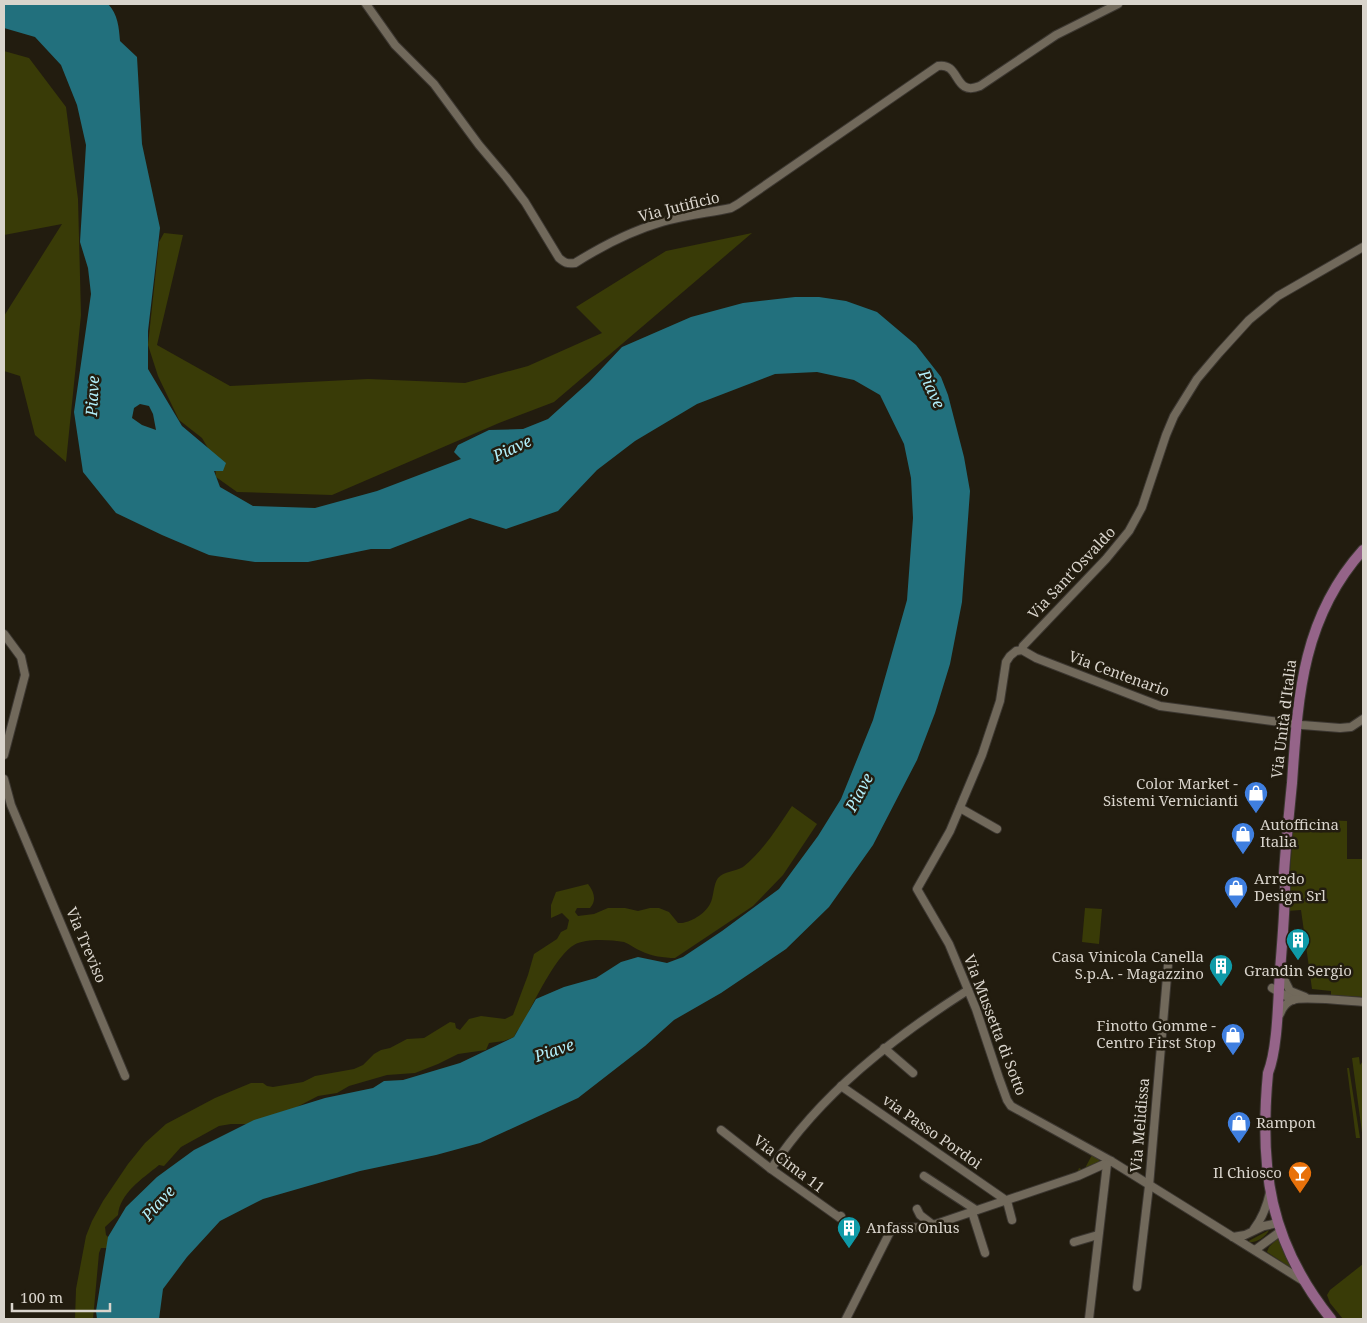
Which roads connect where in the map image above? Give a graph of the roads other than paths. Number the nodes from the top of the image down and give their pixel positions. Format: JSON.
{"nodes":[{"id":1,"x":366,"y":4,"type":"edge"},
{"id":2,"x":1118,"y":4,"type":"edge"},
{"id":3,"x":1363,"y":248,"type":"edge"},
{"id":4,"x":1363,"y":550,"type":"edge"},
{"id":5,"x":4,"y":634,"type":"edge"},
{"id":6,"x":1019,"y":650,"type":"junction"},
{"id":7,"x":1363,"y":719,"type":"edge"},
{"id":8,"x":1296,"y":723,"type":"junction"},
{"id":9,"x":4,"y":755,"type":"edge"},
{"id":10,"x":4,"y":779,"type":"edge"},
{"id":11,"x":960,"y":808,"type":"junction"},
{"id":12,"x":997,"y":829,"type":"dead end"},
{"id":13,"x":1284,"y":877,"type":"junction"},
{"id":14,"x":1168,"y":965,"type":"dead end"},
{"id":15,"x":1280,"y":967,"type":"junction"},
{"id":16,"x":968,"y":990,"type":"junction"},
{"id":17,"x":1290,"y":991,"type":"junction"},
{"id":18,"x":1275,"y":992,"type":"junction"},
{"id":19,"x":1306,"y":998,"type":"junction"},
{"id":20,"x":1293,"y":1000,"type":"junction"},
{"id":21,"x":1363,"y":1002,"type":"edge"},
{"id":22,"x":1274,"y":1041,"type":"junction"},
{"id":23,"x":884,"y":1048,"type":"junction"},
{"id":24,"x":913,"y":1073,"type":"dead end"},
{"id":25,"x":1268,"y":1073,"type":"junction"},
{"id":26,"x":125,"y":1076,"type":"dead end"},
{"id":27,"x":841,"y":1086,"type":"junction"},
{"id":28,"x":721,"y":1130,"type":"dead end"},
{"id":29,"x":1109,"y":1163,"type":"junction"},
{"id":30,"x":771,"y":1169,"type":"junction"},
{"id":31,"x":924,"y":1176,"type":"dead end"},
{"id":32,"x":1149,"y":1186,"type":"junction"},
{"id":33,"x":1270,"y":1190,"type":"junction"},
{"id":34,"x":1006,"y":1201,"type":"junction"},
{"id":35,"x":917,"y":1209,"type":"dead end"},
{"id":36,"x":974,"y":1211,"type":"junction"},
{"id":37,"x":841,"y":1216,"type":"dead end"},
{"id":38,"x":1012,"y":1220,"type":"dead end"},
{"id":39,"x":933,"y":1225,"type":"junction"},
{"id":40,"x":1280,"y":1227,"type":"junction"},
{"id":41,"x":1254,"y":1230,"type":"junction"},
{"id":42,"x":1098,"y":1235,"type":"junction"},
{"id":43,"x":1233,"y":1237,"type":"junction"},
{"id":44,"x":1074,"y":1242,"type":"dead end"},
{"id":45,"x":1255,"y":1250,"type":"junction"},
{"id":46,"x":985,"y":1254,"type":"dead end"},
{"id":47,"x":1302,"y":1280,"type":"junction"},
{"id":48,"x":1136,"y":1287,"type":"dead end"},
{"id":49,"x":846,"y":1319,"type":"edge"},
{"id":50,"x":1089,"y":1319,"type":"edge"},
{"id":51,"x":1331,"y":1319,"type":"edge"}],
"edges":[{"from":1,"to":2,"type":"street","name":"Via Jutificio"},
{"from":3,"to":6,"type":"street","name":"Via Sant'Osvaldo"},
{"from":4,"to":8,"type":"main road","name":"Via Unità d'Italia"},
{"from":5,"to":9,"type":"street"},
{"from":6,"to":8,"type":"street","name":"Via Centenario"},
{"from":6,"to":11,"type":"street","name":"Via Mussetta di Sotto"},
{"from":7,"to":8,"type":"street","name":"Via Centenario"},
{"from":8,"to":13,"type":"main road","name":"Via Unità d'Italia"},
{"from":10,"to":26,"type":"street","name":"Via Treviso"},
{"from":11,"to":12,"type":"street"},
{"from":11,"to":16,"type":"street","name":"Via Mussetta di Sotto"},
{"from":13,"to":15,"type":"main road","name":"Via Unità d'Italia"},
{"from":13,"to":18,"type":"main road","name":"Via Unità d'Italia"},
{"from":14,"to":32,"type":"street","name":"Via Melidissa"},
{"from":15,"to":17,"type":"street"},
{"from":15,"to":18,"type":"main road","name":"Via Unità d'Italia"},
{"from":16,"to":23,"type":"street"},
{"from":16,"to":29,"type":"street","name":"Via Mussetta di Sotto"},
{"from":17,"to":18,"type":"street"},
{"from":17,"to":19,"type":"street"},
{"from":18,"to":20,"type":"street"},
{"from":18,"to":22,"type":"main road","name":"Via Unità d'Italia"},
{"from":18,"to":25,"type":"main road","name":"Via Unità d'Italia"},
{"from":19,"to":20,"type":"street"},
{"from":19,"to":21,"type":"street"},
{"from":20,"to":22,"type":"street"},
{"from":22,"to":25,"type":"main road","name":"Via Unità d'Italia"},
{"from":23,"to":24,"type":"street"},
{"from":23,"to":27,"type":"street"},
{"from":25,"to":33,"type":"main road","name":"Via Unità d'Italia"},
{"from":27,"to":30,"type":"street"},
{"from":27,"to":34,"type":"street","name":"via Passo Pordoi"},
{"from":28,"to":30,"type":"street","name":"Via Cima 11"},
{"from":29,"to":32,"type":"street","name":"Via Mussetta di Sotto"},
{"from":29,"to":34,"type":"street"},
{"from":29,"to":42,"type":"street"},
{"from":30,"to":37,"type":"street","name":"Via Cima 11"},
{"from":31,"to":36,"type":"street"},
{"from":32,"to":43,"type":"street","name":"Via Mussetta di Sotto"},
{"from":32,"to":48,"type":"street","name":"Via Melidissa"},
{"from":33,"to":40,"type":"main road","name":"Via Unità d'Italia"},
{"from":33,"to":41,"type":"street"},
{"from":34,"to":36,"type":"street"},
{"from":34,"to":38,"type":"street"},
{"from":35,"to":39,"type":"street"},
{"from":36,"to":39,"type":"street"},
{"from":36,"to":46,"type":"street"},
{"from":39,"to":49,"type":"street"},
{"from":40,"to":41,"type":"street"},
{"from":40,"to":45,"type":"street"},
{"from":40,"to":47,"type":"main road","name":"Via Unità d'Italia"},
{"from":41,"to":43,"type":"street"},
{"from":42,"to":44,"type":"street"},
{"from":42,"to":50,"type":"street"},
{"from":43,"to":45,"type":"street","name":"Via Mussetta di Sotto"},
{"from":45,"to":47,"type":"street","name":"Via Mussetta di Sotto"},
{"from":47,"to":51,"type":"main road","name":"Via Unità d'Italia"}]}
